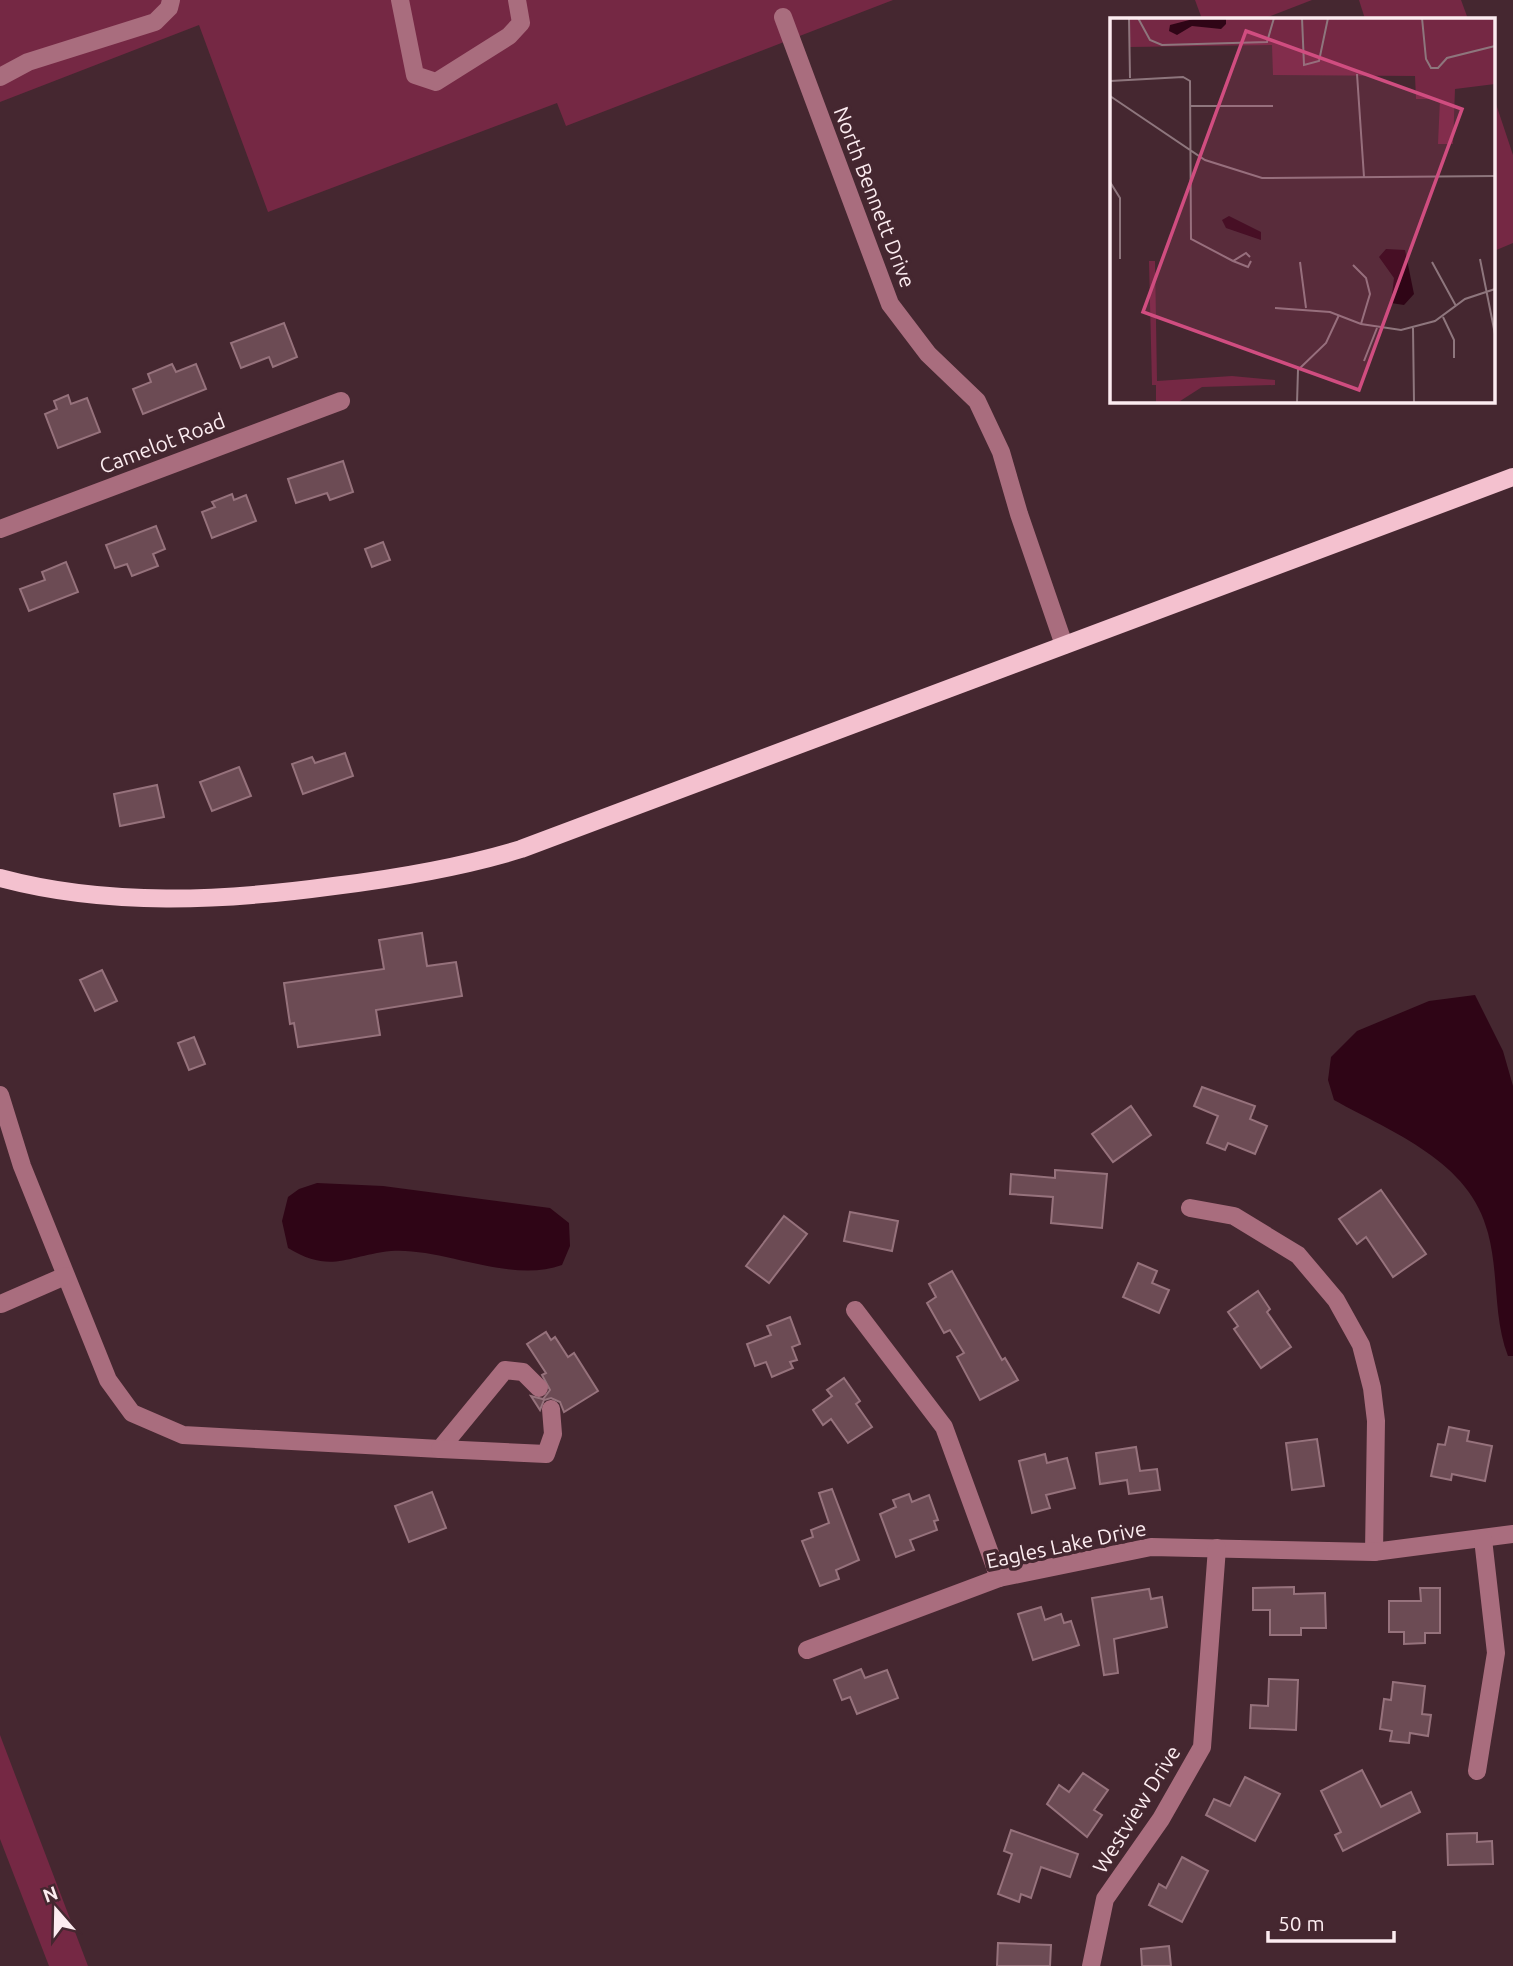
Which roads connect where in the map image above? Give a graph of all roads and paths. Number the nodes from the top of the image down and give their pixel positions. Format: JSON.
{"nodes":[{"id":1,"x":171,"y":0,"type":"edge"},
{"id":2,"x":400,"y":0,"type":"edge"},
{"id":3,"x":517,"y":0,"type":"edge"},
{"id":4,"x":783,"y":17,"type":"dead end"},
{"id":5,"x":0,"y":76,"type":"edge"},
{"id":6,"x":341,"y":401,"type":"dead end"},
{"id":7,"x":1513,"y":477,"type":"edge"},
{"id":8,"x":0,"y":529,"type":"edge"},
{"id":9,"x":1064,"y":645,"type":"junction"},
{"id":10,"x":0,"y":878,"type":"edge"},
{"id":11,"x":0,"y":1094,"type":"edge"},
{"id":12,"x":1190,"y":1208,"type":"dead end"},
{"id":13,"x":65,"y":1276,"type":"junction"},
{"id":14,"x":1,"y":1304,"type":"edge"},
{"id":15,"x":855,"y":1310,"type":"dead end"},
{"id":16,"x":539,"y":1388,"type":"dead end"},
{"id":17,"x":551,"y":1409,"type":"dead end"},
{"id":18,"x":440,"y":1449,"type":"junction"},
{"id":19,"x":1513,"y":1534,"type":"edge"},
{"id":20,"x":1483,"y":1539,"type":"junction"},
{"id":21,"x":1217,"y":1548,"type":"junction"},
{"id":22,"x":1374,"y":1552,"type":"junction"},
{"id":23,"x":999,"y":1578,"type":"junction"},
{"id":24,"x":807,"y":1650,"type":"dead end"},
{"id":25,"x":1476,"y":1771,"type":"dead end"},
{"id":26,"x":1091,"y":1966,"type":"edge"}],
"edges":[{"from":1,"to":5,"type":"street"},
{"from":2,"to":3,"type":"street"},
{"from":4,"to":9,"type":"street","name":"North Bennett Drive"},
{"from":6,"to":8,"type":"street","name":"Camelot Road"},
{"from":7,"to":9,"type":"main road"},
{"from":9,"to":10,"type":"main road"},
{"from":11,"to":13,"type":"street"},
{"from":12,"to":22,"type":"street"},
{"from":13,"to":14,"type":"street"},
{"from":13,"to":18,"type":"street"},
{"from":15,"to":23,"type":"street"},
{"from":16,"to":18,"type":"street"},
{"from":17,"to":18,"type":"street"},
{"from":19,"to":20,"type":"street","name":"Eagles Lake Drive"},
{"from":20,"to":22,"type":"street","name":"Eagles Lake Drive"},
{"from":20,"to":25,"type":"street"},
{"from":21,"to":22,"type":"street","name":"Eagles Lake Drive"},
{"from":21,"to":23,"type":"street","name":"Eagles Lake Drive"},
{"from":21,"to":26,"type":"street","name":"Westview Drive"},
{"from":23,"to":24,"type":"street","name":"Eagles Lake Drive"}]}
